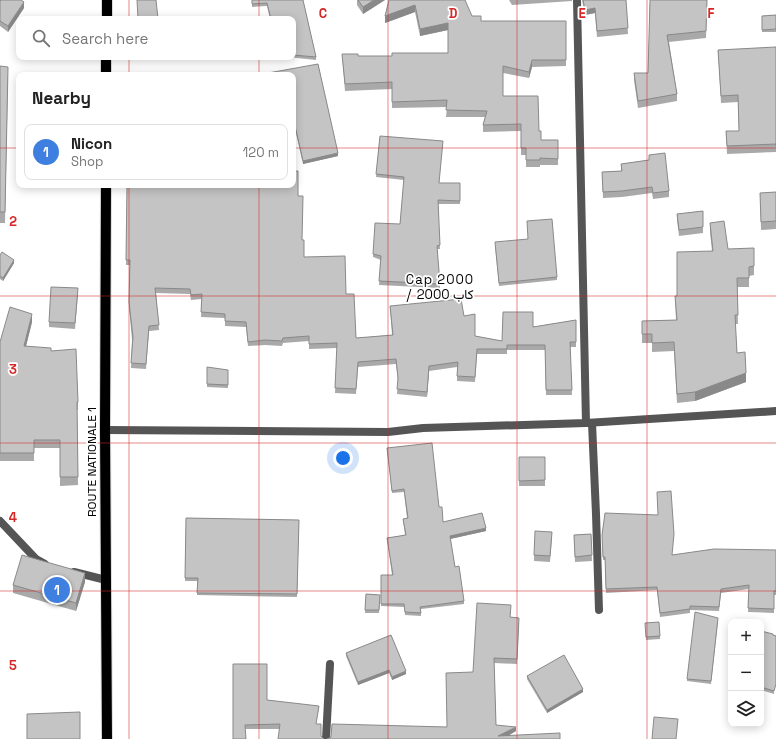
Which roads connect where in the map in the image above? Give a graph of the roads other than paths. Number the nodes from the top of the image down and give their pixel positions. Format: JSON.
{"nodes":[{"id":1,"x":107,"y":0,"type":"edge"},
{"id":2,"x":577,"y":0,"type":"edge"},
{"id":3,"x":107,"y":16,"type":"edge"},
{"id":4,"x":106,"y":60,"type":"edge"},
{"id":5,"x":106,"y":72,"type":"edge"},
{"id":6,"x":106,"y":188,"type":"edge"},
{"id":7,"x":776,"y":411,"type":"edge"},
{"id":8,"x":589,"y":423,"type":"junction"},
{"id":9,"x":105,"y":430,"type":"junction"},
{"id":10,"x":0,"y":521,"type":"edge"},
{"id":11,"x":53,"y":566,"type":"edge"},
{"id":12,"x":68,"y":570,"type":"edge"},
{"id":13,"x":106,"y":580,"type":"junction"},
{"id":14,"x":599,"y":610,"type":"dead end"},
{"id":15,"x":330,"y":664,"type":"dead end"},
{"id":16,"x":107,"y":739,"type":"edge"},
{"id":17,"x":326,"y":739,"type":"edge"}],
"edges":[{"from":1,"to":3,"type":"main road"},
{"from":2,"to":8,"type":"street"},
{"from":4,"to":5,"type":"main road"},
{"from":6,"to":9,"type":"main road","name":"ROUTE NATIONALE 1"},
{"from":7,"to":8,"type":"street"},
{"from":8,"to":9,"type":"street"},
{"from":8,"to":14,"type":"street"},
{"from":9,"to":13,"type":"main road","name":"ROUTE NATIONALE 1"},
{"from":10,"to":11,"type":"street"},
{"from":12,"to":13,"type":"street"},
{"from":13,"to":16,"type":"main road","name":"ROUTE NATIONALE 1"},
{"from":15,"to":17,"type":"street"}]}
